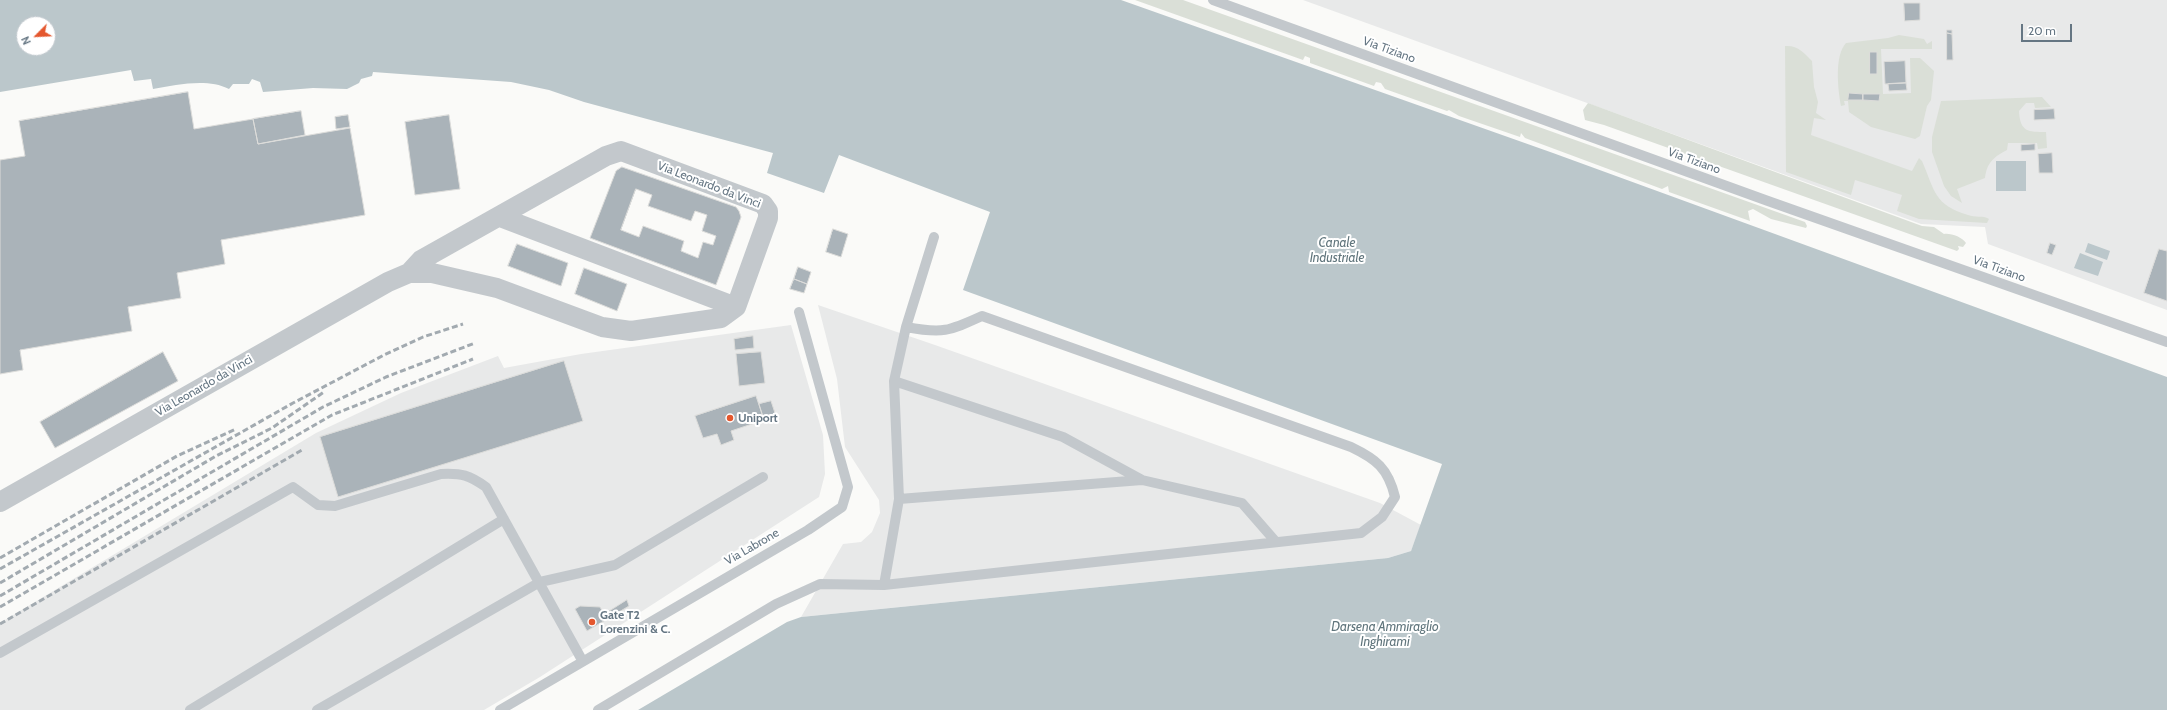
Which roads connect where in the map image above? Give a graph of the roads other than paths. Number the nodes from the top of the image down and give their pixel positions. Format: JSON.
{"nodes":[{"id":1,"x":1213,"y":0,"type":"edge"},
{"id":2,"x":500,"y":217,"type":"junction"},
{"id":3,"x":934,"y":237,"type":"dead end"},
{"id":4,"x":409,"y":273,"type":"junction"},
{"id":5,"x":736,"y":307,"type":"junction"},
{"id":6,"x":800,"y":312,"type":"dead end"},
{"id":7,"x":906,"y":327,"type":"junction"},
{"id":8,"x":2167,"y":342,"type":"edge"},
{"id":9,"x":894,"y":381,"type":"junction"},
{"id":10,"x":763,"y":477,"type":"dead end"},
{"id":11,"x":1142,"y":480,"type":"junction"},
{"id":12,"x":898,"y":499,"type":"junction"},
{"id":13,"x":0,"y":502,"type":"edge"},
{"id":14,"x":504,"y":519,"type":"junction"},
{"id":15,"x":1276,"y":542,"type":"junction"},
{"id":16,"x":540,"y":582,"type":"junction"},
{"id":17,"x":884,"y":585,"type":"junction"},
{"id":18,"x":0,"y":653,"type":"edge"},
{"id":19,"x":582,"y":660,"type":"junction"},
{"id":20,"x":190,"y":710,"type":"edge"},
{"id":21,"x":317,"y":710,"type":"edge"},
{"id":22,"x":500,"y":710,"type":"edge"},
{"id":23,"x":598,"y":710,"type":"edge"}],
"edges":[{"from":1,"to":8,"type":"lane","name":"Via Tiziano"},
{"from":2,"to":4,"type":"street","name":"Via Leonardo da Vinci"},
{"from":2,"to":5,"type":"street"},
{"from":2,"to":5,"type":"street","name":"Via Leonardo da Vinci"},
{"from":3,"to":7,"type":"lane"},
{"from":4,"to":5,"type":"street","name":"Via Leonardo da Vinci"},
{"from":4,"to":13,"type":"street","name":"Via Leonardo da Vinci"},
{"from":6,"to":19,"type":"lane","name":"Via Labrone"},
{"from":7,"to":9,"type":"lane"},
{"from":7,"to":15,"type":"lane"},
{"from":9,"to":11,"type":"lane"},
{"from":9,"to":12,"type":"lane"},
{"from":10,"to":16,"type":"lane"},
{"from":11,"to":12,"type":"lane"},
{"from":11,"to":15,"type":"lane"},
{"from":12,"to":17,"type":"lane"},
{"from":14,"to":16,"type":"lane"},
{"from":14,"to":18,"type":"lane"},
{"from":14,"to":20,"type":"lane"},
{"from":15,"to":17,"type":"lane"},
{"from":16,"to":19,"type":"lane"},
{"from":16,"to":21,"type":"lane"},
{"from":17,"to":23,"type":"lane"},
{"from":19,"to":22,"type":"lane","name":"Via Labrone"}]}
